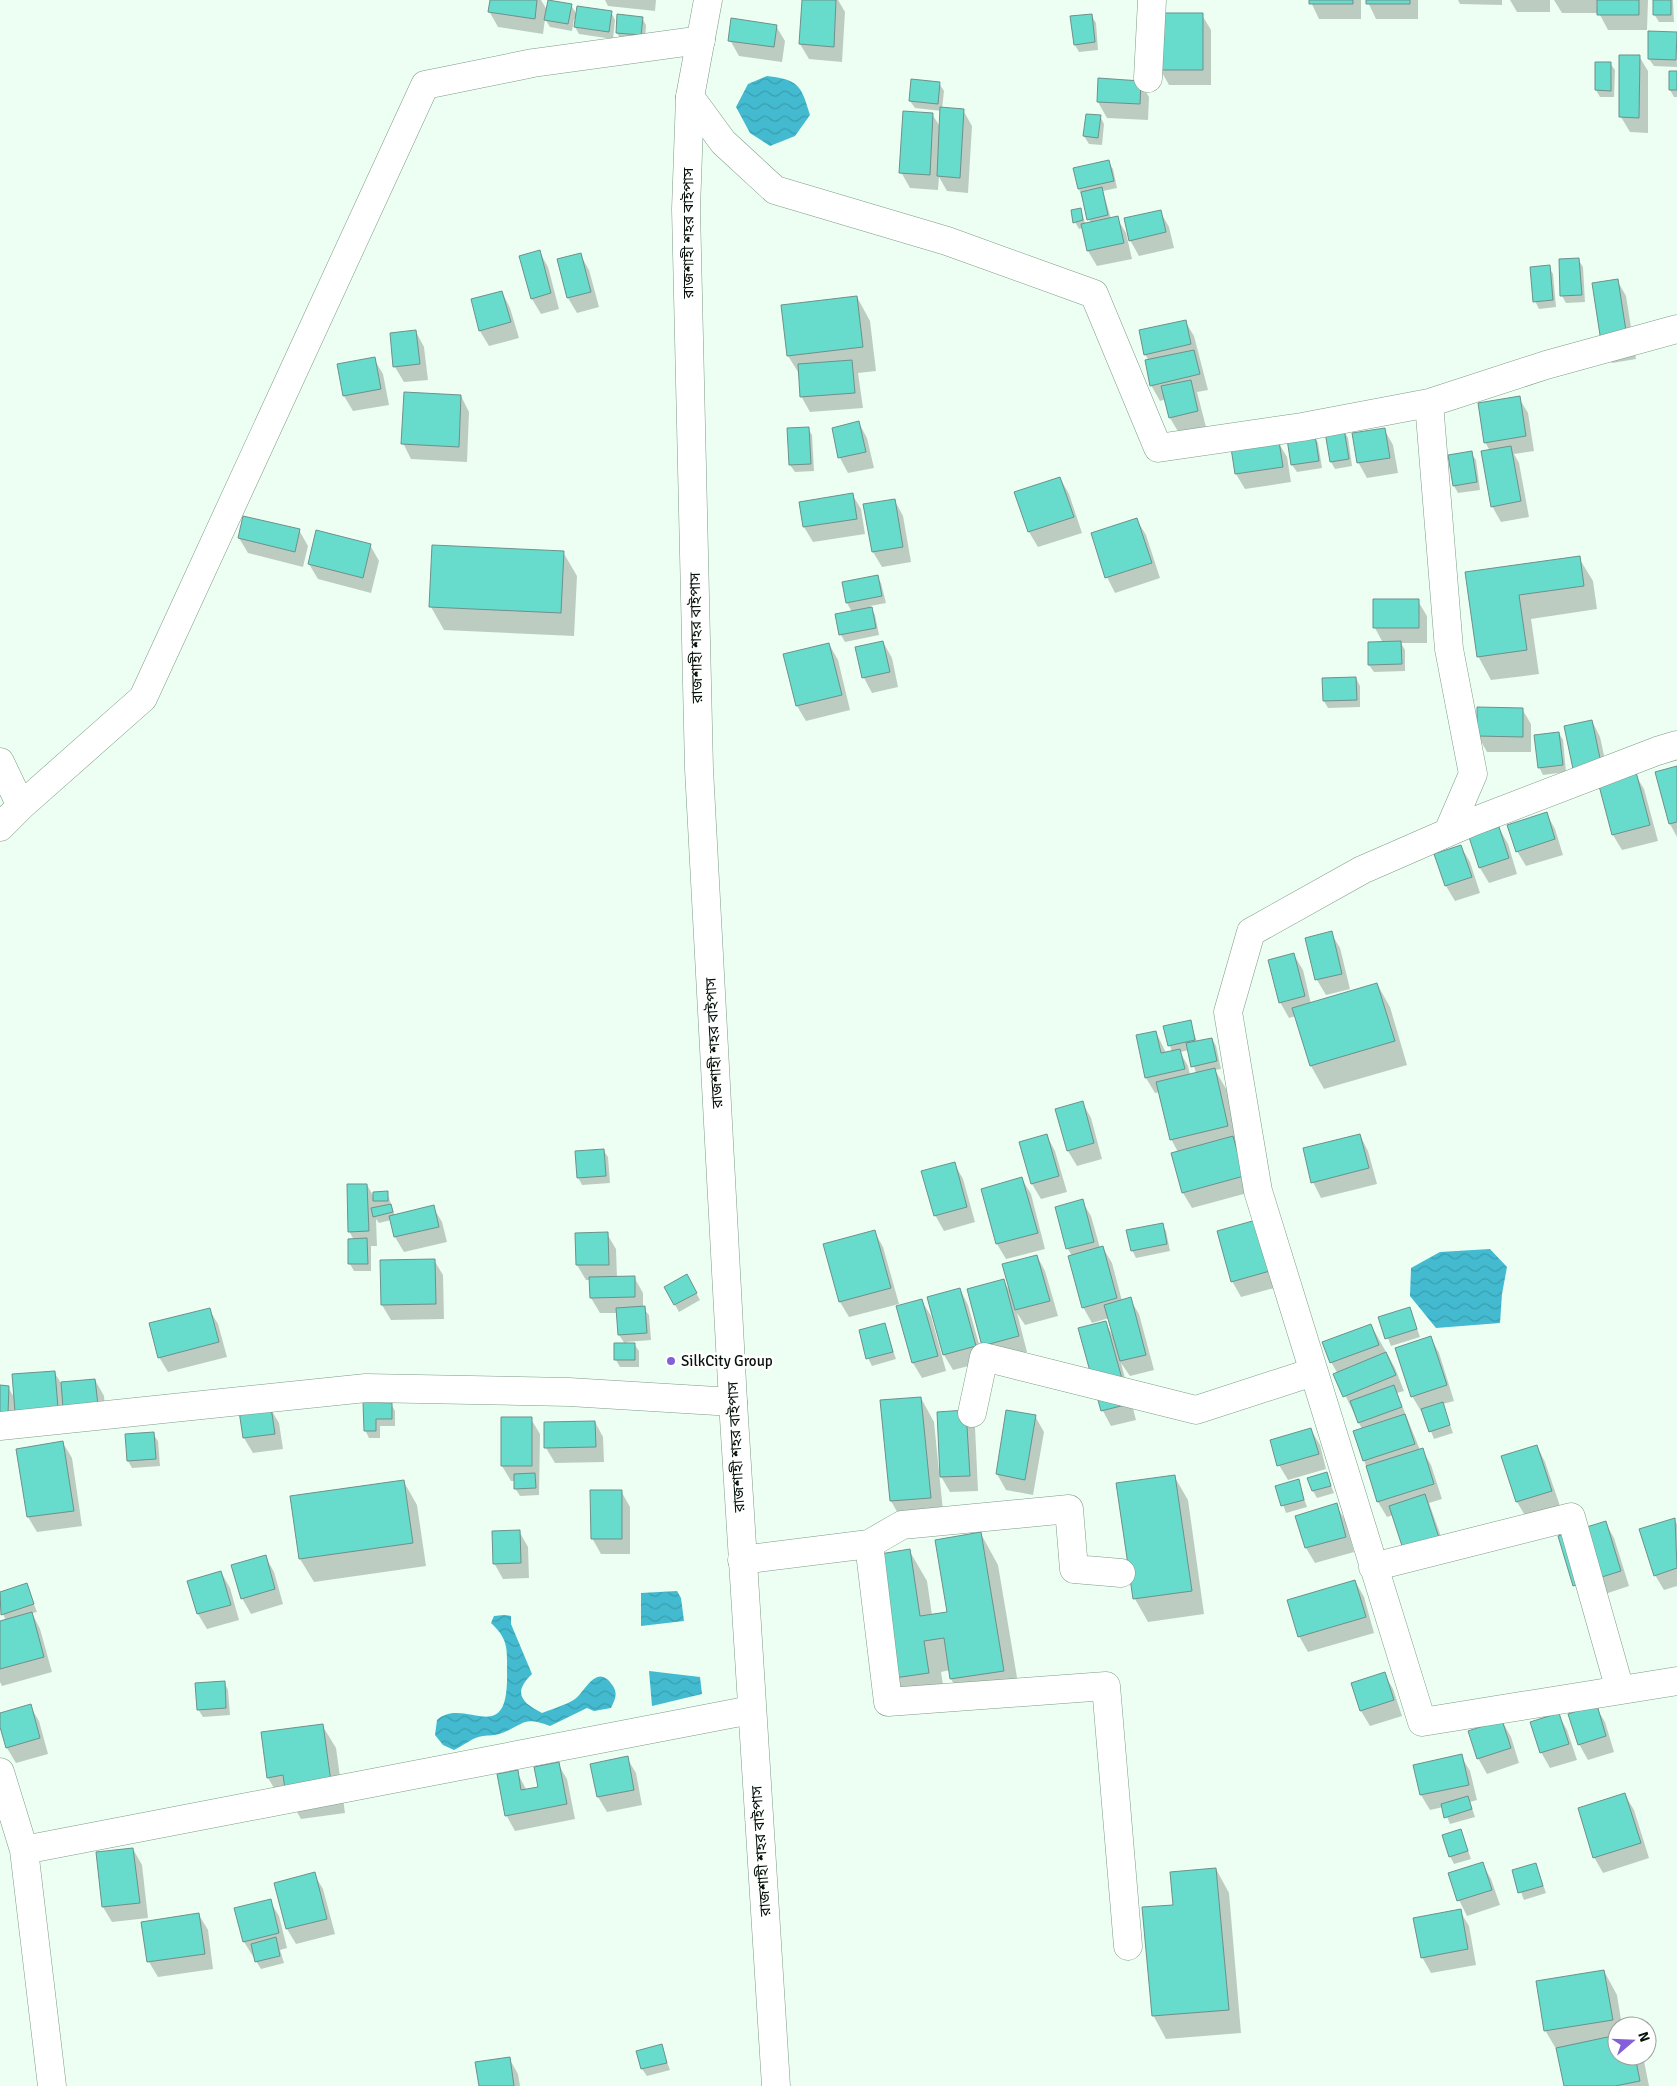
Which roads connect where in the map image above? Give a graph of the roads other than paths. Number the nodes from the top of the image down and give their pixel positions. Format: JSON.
{"nodes":[{"id":1,"x":708,"y":0,"type":"edge"},
{"id":2,"x":1152,"y":0,"type":"edge"},
{"id":3,"x":700,"y":40,"type":"junction"},
{"id":4,"x":1148,"y":78,"type":"dead end"},
{"id":5,"x":690,"y":97,"type":"junction"},
{"id":6,"x":1677,"y":329,"type":"edge"},
{"id":7,"x":1429,"y":403,"type":"junction"},
{"id":8,"x":1677,"y":745,"type":"edge"},
{"id":9,"x":0,"y":762,"type":"edge"},
{"id":10,"x":21,"y":806,"type":"junction"},
{"id":11,"x":0,"y":827,"type":"edge"},
{"id":12,"x":1448,"y":832,"type":"junction"},
{"id":13,"x":1313,"y":1372,"type":"junction"},
{"id":14,"x":733,"y":1402,"type":"junction"},
{"id":15,"x":972,"y":1412,"type":"dead end"},
{"id":16,"x":0,"y":1426,"type":"edge"},
{"id":17,"x":870,"y":1544,"type":"junction"},
{"id":18,"x":742,"y":1560,"type":"junction"},
{"id":19,"x":1373,"y":1567,"type":"junction"},
{"id":20,"x":1121,"y":1573,"type":"dead end"},
{"id":21,"x":1677,"y":1681,"type":"edge"},
{"id":22,"x":1620,"y":1690,"type":"junction"},
{"id":23,"x":751,"y":1710,"type":"junction"},
{"id":24,"x":0,"y":1772,"type":"edge"},
{"id":25,"x":24,"y":1850,"type":"junction"},
{"id":26,"x":1128,"y":1946,"type":"dead end"},
{"id":27,"x":52,"y":2086,"type":"edge"},
{"id":28,"x":776,"y":2086,"type":"edge"}],
"edges":[{"from":1,"to":3,"type":"main road","name":"রাজশাহী শহর বাইপাস"},
{"from":2,"to":4,"type":"main road"},
{"from":3,"to":5,"type":"main road","name":"রাজশাহী শহর বাইপাস"},
{"from":3,"to":10,"type":"main road"},
{"from":5,"to":7,"type":"main road"},
{"from":5,"to":14,"type":"main road","name":"রাজশাহী শহর বাইপাস"},
{"from":6,"to":7,"type":"main road"},
{"from":7,"to":12,"type":"main road"},
{"from":8,"to":12,"type":"main road"},
{"from":9,"to":10,"type":"main road"},
{"from":10,"to":11,"type":"main road"},
{"from":12,"to":13,"type":"main road"},
{"from":13,"to":15,"type":"main road"},
{"from":13,"to":19,"type":"main road"},
{"from":14,"to":16,"type":"main road"},
{"from":14,"to":18,"type":"main road","name":"রাজশাহী শহর বাইপাস"},
{"from":17,"to":18,"type":"main road"},
{"from":17,"to":20,"type":"main road"},
{"from":17,"to":26,"type":"main road"},
{"from":18,"to":23,"type":"main road","name":"রাজশাহী শহর বাইপাস"},
{"from":19,"to":22,"type":"main road"},
{"from":19,"to":22,"type":"main road"},
{"from":21,"to":22,"type":"main road"},
{"from":23,"to":25,"type":"main road"},
{"from":23,"to":28,"type":"main road","name":"রাজশাহী শহর বাইপাস"},
{"from":24,"to":25,"type":"main road"},
{"from":25,"to":27,"type":"main road"}]}
